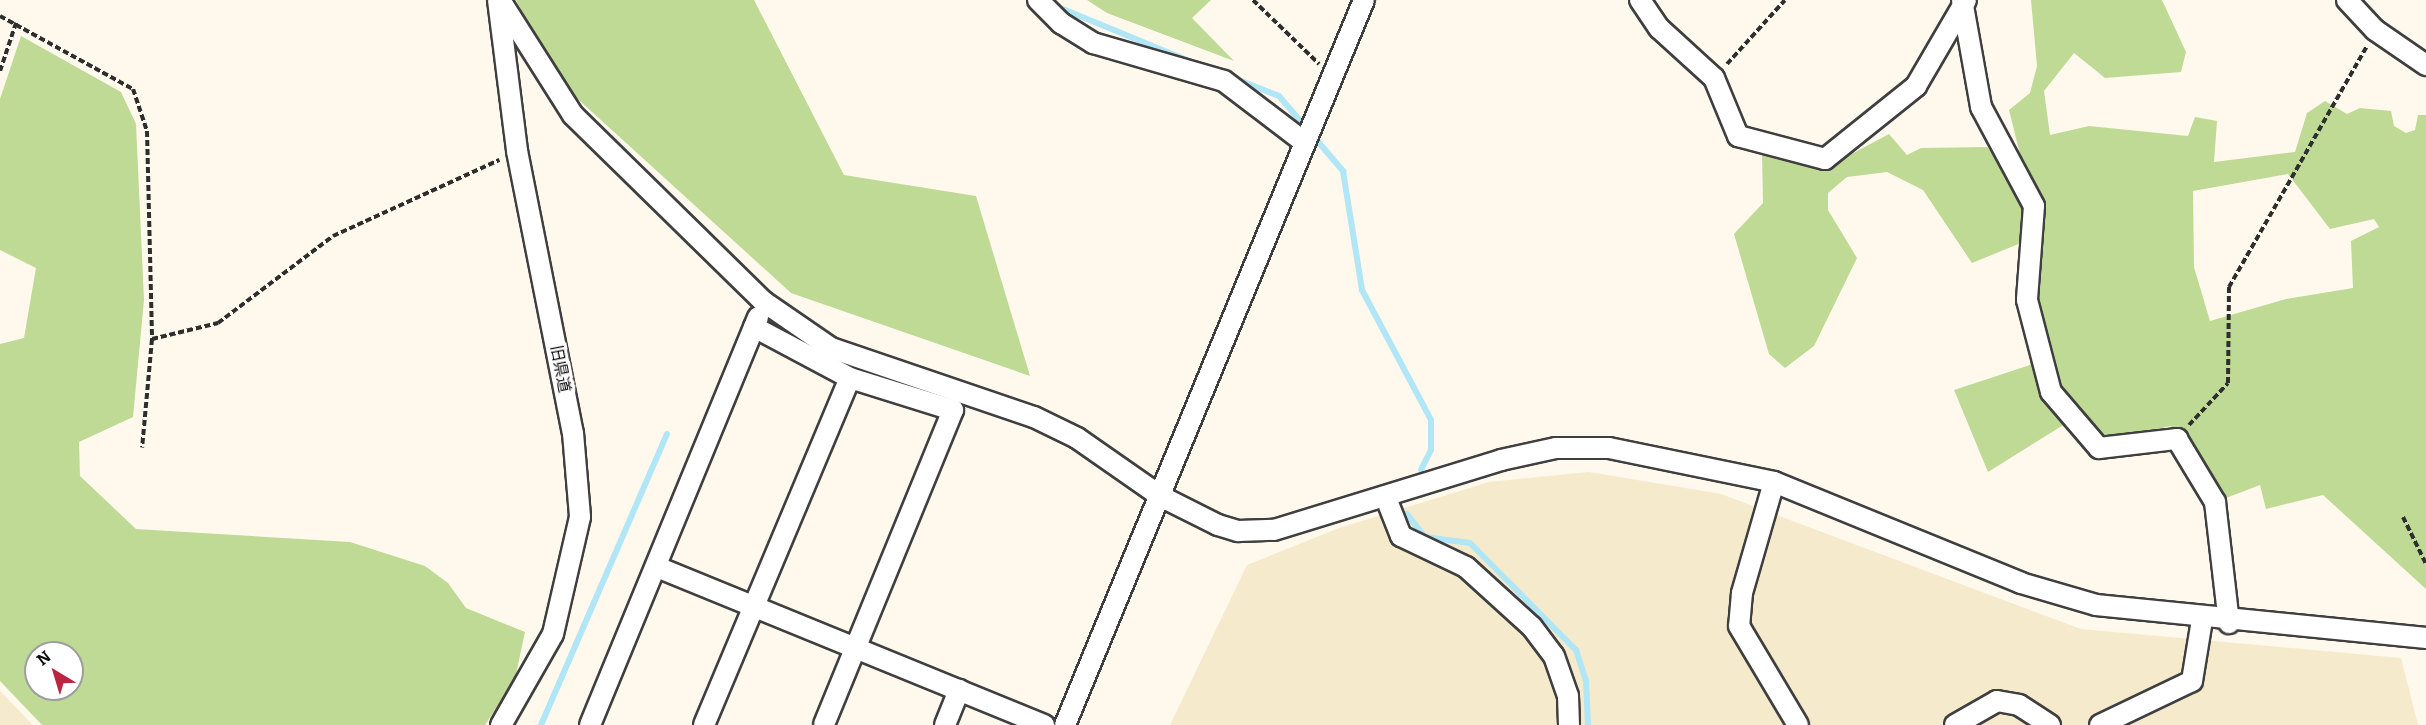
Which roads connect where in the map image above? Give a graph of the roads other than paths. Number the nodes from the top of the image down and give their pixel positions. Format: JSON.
{"nodes":[{"id":1,"x":499,"y":0,"type":"edge"},
{"id":2,"x":1038,"y":0,"type":"edge"},
{"id":3,"x":1364,"y":0,"type":"edge"},
{"id":4,"x":1640,"y":0,"type":"edge"},
{"id":5,"x":2347,"y":0,"type":"edge"},
{"id":6,"x":1964,"y":1,"type":"edge"},
{"id":7,"x":2426,"y":65,"type":"edge"},
{"id":8,"x":1308,"y":132,"type":"junction"},
{"id":9,"x":764,"y":302,"type":"junction"},
{"id":10,"x":754,"y":327,"type":"junction"},
{"id":11,"x":850,"y":378,"type":"junction"},
{"id":12,"x":1774,"y":482,"type":"junction"},
{"id":13,"x":1160,"y":496,"type":"junction"},
{"id":14,"x":1386,"y":498,"type":"junction"},
{"id":15,"x":657,"y":567,"type":"junction"},
{"id":16,"x":754,"y":607,"type":"junction"},
{"id":17,"x":2202,"y":620,"type":"junction"},
{"id":18,"x":2229,"y":623,"type":"junction"},
{"id":19,"x":2426,"y":638,"type":"edge"},
{"id":20,"x":856,"y":648,"type":"junction"},
{"id":21,"x":959,"y":690,"type":"junction"},
{"id":22,"x":501,"y":725,"type":"edge"},
{"id":23,"x":590,"y":725,"type":"edge"},
{"id":24,"x":704,"y":725,"type":"edge"},
{"id":25,"x":824,"y":725,"type":"edge"},
{"id":26,"x":945,"y":725,"type":"edge"},
{"id":27,"x":1044,"y":725,"type":"edge"},
{"id":28,"x":1065,"y":725,"type":"edge"},
{"id":29,"x":1569,"y":725,"type":"edge"},
{"id":30,"x":1797,"y":725,"type":"edge"},
{"id":31,"x":1955,"y":725,"type":"edge"},
{"id":32,"x":2050,"y":725,"type":"edge"},
{"id":33,"x":2100,"y":725,"type":"edge"}],
"edges":[{"from":1,"to":9,"type":"street"},
{"from":1,"to":22,"type":"street","name":"旧県道"},
{"from":2,"to":8,"type":"street"},
{"from":3,"to":8,"type":"street"},
{"from":4,"to":6,"type":"street"},
{"from":5,"to":7,"type":"street"},
{"from":6,"to":18,"type":"street"},
{"from":8,"to":13,"type":"street"},
{"from":9,"to":10,"type":"street"},
{"from":9,"to":13,"type":"street"},
{"from":10,"to":11,"type":"street"},
{"from":10,"to":15,"type":"street"},
{"from":11,"to":16,"type":"street"},
{"from":11,"to":20,"type":"street"},
{"from":12,"to":14,"type":"street"},
{"from":12,"to":17,"type":"street"},
{"from":12,"to":30,"type":"street"},
{"from":13,"to":14,"type":"street"},
{"from":13,"to":28,"type":"street"},
{"from":14,"to":29,"type":"street"},
{"from":15,"to":16,"type":"street"},
{"from":15,"to":23,"type":"street"},
{"from":16,"to":20,"type":"street"},
{"from":16,"to":24,"type":"street"},
{"from":17,"to":18,"type":"street"},
{"from":17,"to":33,"type":"street"},
{"from":18,"to":19,"type":"street"},
{"from":20,"to":21,"type":"street"},
{"from":20,"to":25,"type":"street"},
{"from":21,"to":26,"type":"street"},
{"from":21,"to":27,"type":"street"},
{"from":31,"to":32,"type":"street"}]}
